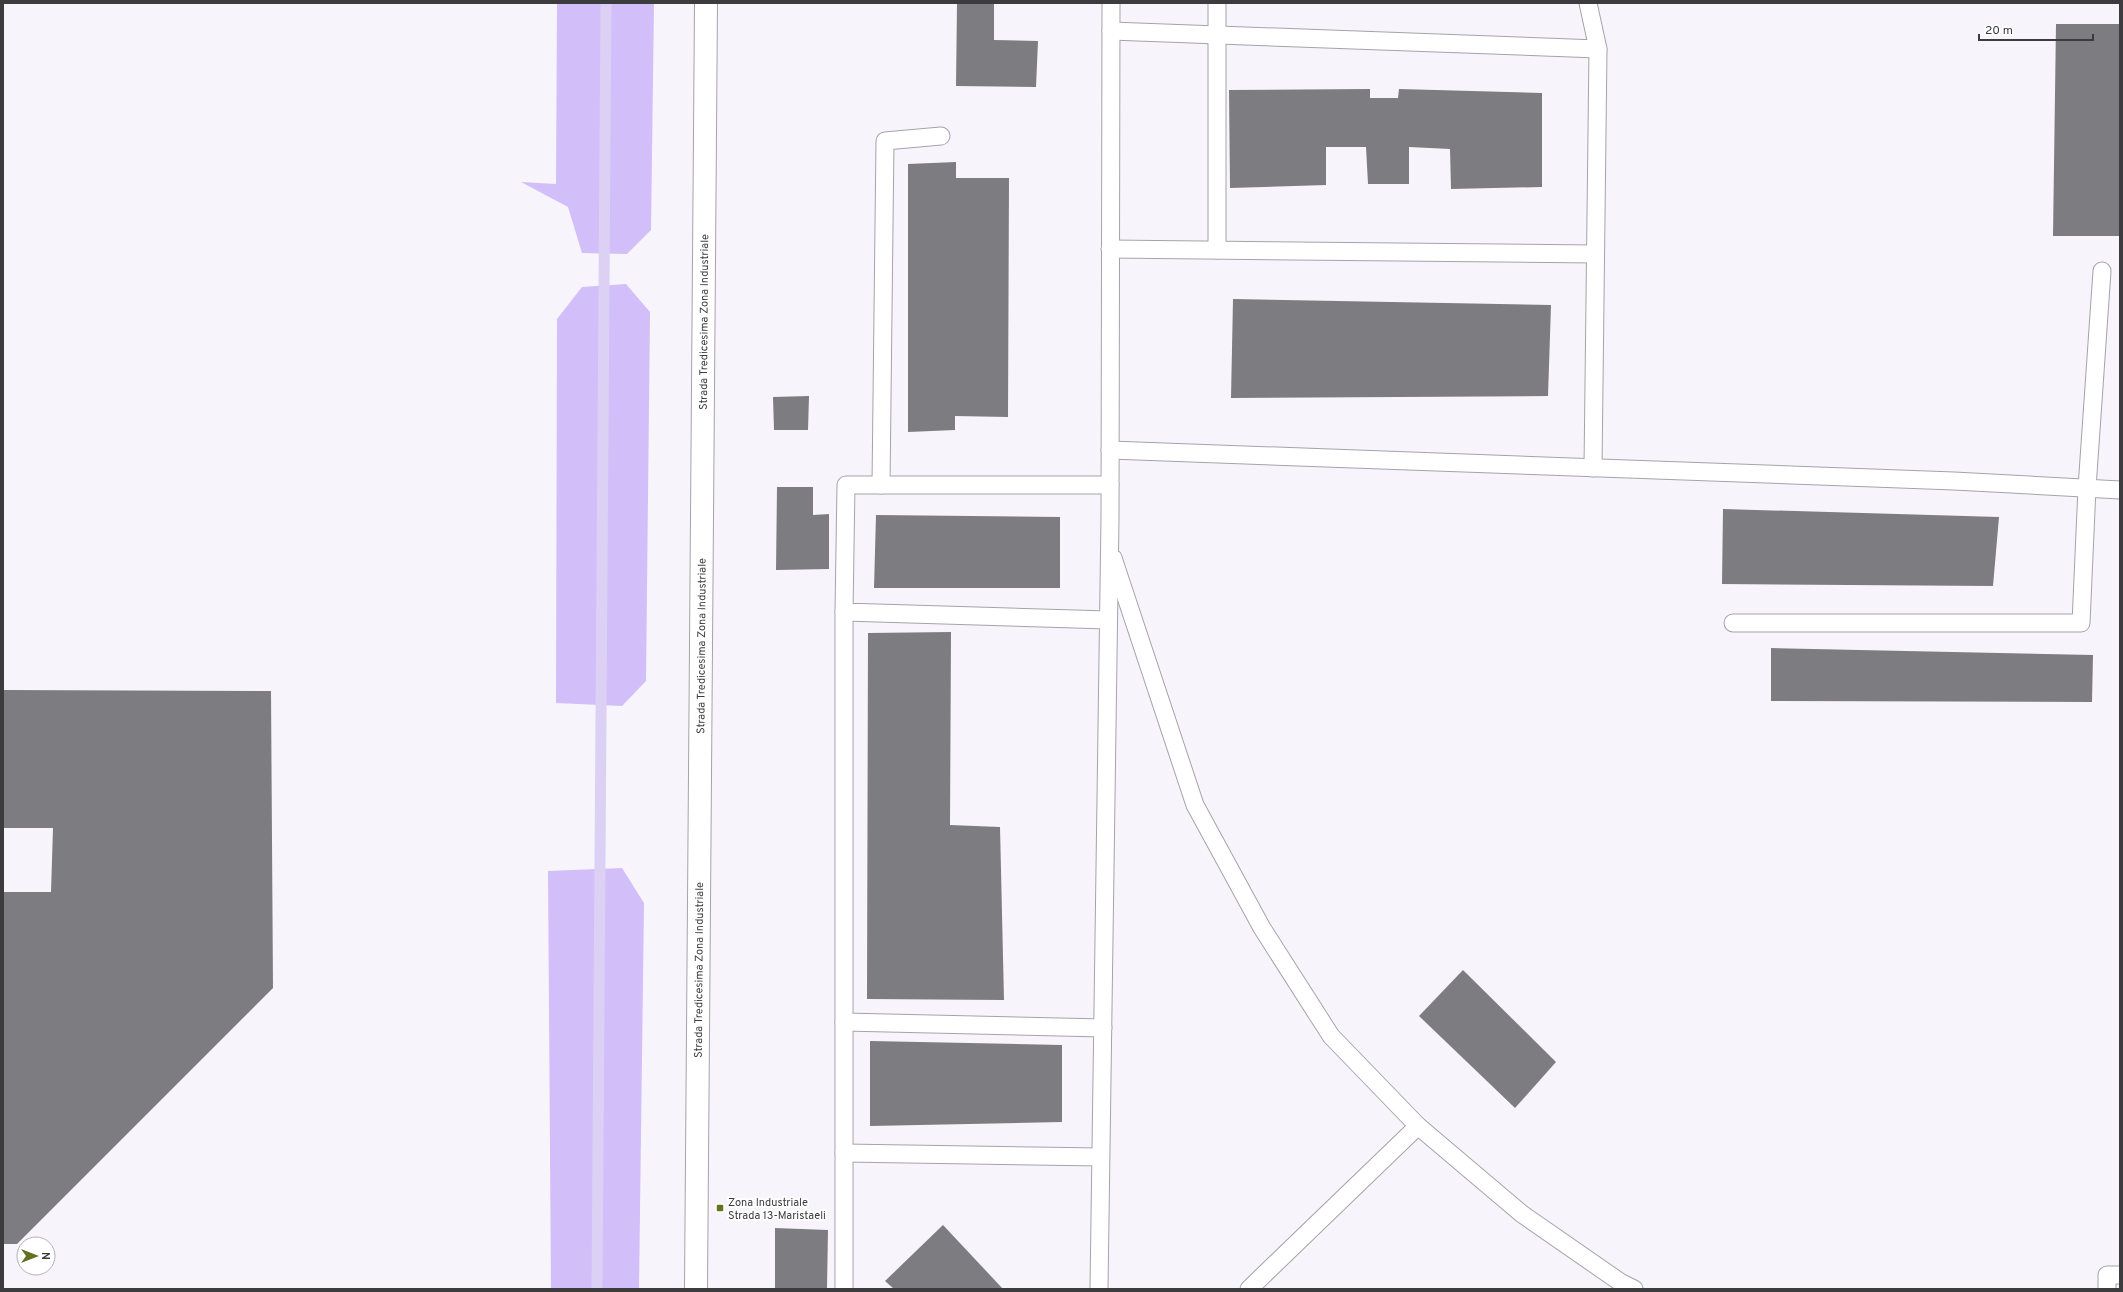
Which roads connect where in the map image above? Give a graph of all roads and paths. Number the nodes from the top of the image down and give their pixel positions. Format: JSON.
{"nodes":[{"id":1,"x":706,"y":3,"type":"edge"},
{"id":2,"x":1111,"y":3,"type":"edge"},
{"id":3,"x":1217,"y":3,"type":"edge"},
{"id":4,"x":1588,"y":3,"type":"edge"},
{"id":5,"x":1111,"y":31,"type":"junction"},
{"id":6,"x":1218,"y":35,"type":"junction"},
{"id":7,"x":1598,"y":49,"type":"junction"},
{"id":8,"x":941,"y":136,"type":"dead end"},
{"id":9,"x":1110,"y":250,"type":"junction"},
{"id":10,"x":1218,"y":250,"type":"junction"},
{"id":11,"x":1595,"y":254,"type":"junction"},
{"id":12,"x":2102,"y":271,"type":"dead end"},
{"id":13,"x":1110,"y":450,"type":"junction"},
{"id":14,"x":1593,"y":468,"type":"junction"},
{"id":15,"x":881,"y":485,"type":"junction"},
{"id":16,"x":1110,"y":485,"type":"junction"},
{"id":17,"x":2087,"y":488,"type":"junction"},
{"id":18,"x":2120,"y":490,"type":"edge"},
{"id":19,"x":1109,"y":545,"type":"junction"},
{"id":20,"x":844,"y":612,"type":"junction"},
{"id":21,"x":1108,"y":620,"type":"junction"},
{"id":22,"x":1733,"y":624,"type":"dead end"},
{"id":23,"x":844,"y":1022,"type":"junction"},
{"id":24,"x":1103,"y":1028,"type":"junction"},
{"id":25,"x":1418,"y":1126,"type":"junction"},
{"id":26,"x":844,"y":1153,"type":"junction"},
{"id":27,"x":1100,"y":1157,"type":"junction"},
{"id":28,"x":2120,"y":1275,"type":"edge"},
{"id":29,"x":696,"y":1289,"type":"edge"},
{"id":30,"x":844,"y":1289,"type":"edge"},
{"id":31,"x":1098,"y":1289,"type":"edge"},
{"id":32,"x":1249,"y":1289,"type":"edge"},
{"id":33,"x":1634,"y":1289,"type":"edge"},
{"id":34,"x":2107,"y":1289,"type":"edge"}],
"edges":[{"from":1,"to":29,"type":"street","name":"Strada Tredicesima Zona Industriale"},
{"from":2,"to":5,"type":"lane"},
{"from":3,"to":6,"type":"lane"},
{"from":4,"to":7,"type":"lane"},
{"from":5,"to":6,"type":"lane"},
{"from":5,"to":9,"type":"lane"},
{"from":6,"to":7,"type":"lane"},
{"from":6,"to":10,"type":"lane"},
{"from":7,"to":11,"type":"lane"},
{"from":8,"to":15,"type":"lane"},
{"from":9,"to":10,"type":"lane"},
{"from":9,"to":13,"type":"lane"},
{"from":10,"to":11,"type":"lane"},
{"from":11,"to":14,"type":"lane"},
{"from":12,"to":17,"type":"lane"},
{"from":13,"to":14,"type":"lane"},
{"from":13,"to":16,"type":"lane"},
{"from":14,"to":17,"type":"lane"},
{"from":15,"to":16,"type":"lane"},
{"from":15,"to":20,"type":"lane"},
{"from":16,"to":19,"type":"lane"},
{"from":17,"to":18,"type":"lane"},
{"from":17,"to":22,"type":"lane"},
{"from":19,"to":21,"type":"lane"},
{"from":19,"to":25,"type":"lane"},
{"from":20,"to":21,"type":"lane"},
{"from":20,"to":23,"type":"lane"},
{"from":21,"to":24,"type":"lane"},
{"from":23,"to":24,"type":"lane"},
{"from":23,"to":26,"type":"lane"},
{"from":24,"to":27,"type":"lane"},
{"from":25,"to":32,"type":"lane"},
{"from":25,"to":33,"type":"lane"},
{"from":26,"to":27,"type":"lane"},
{"from":26,"to":30,"type":"lane"},
{"from":27,"to":31,"type":"lane"},
{"from":28,"to":34,"type":"lane"}]}
